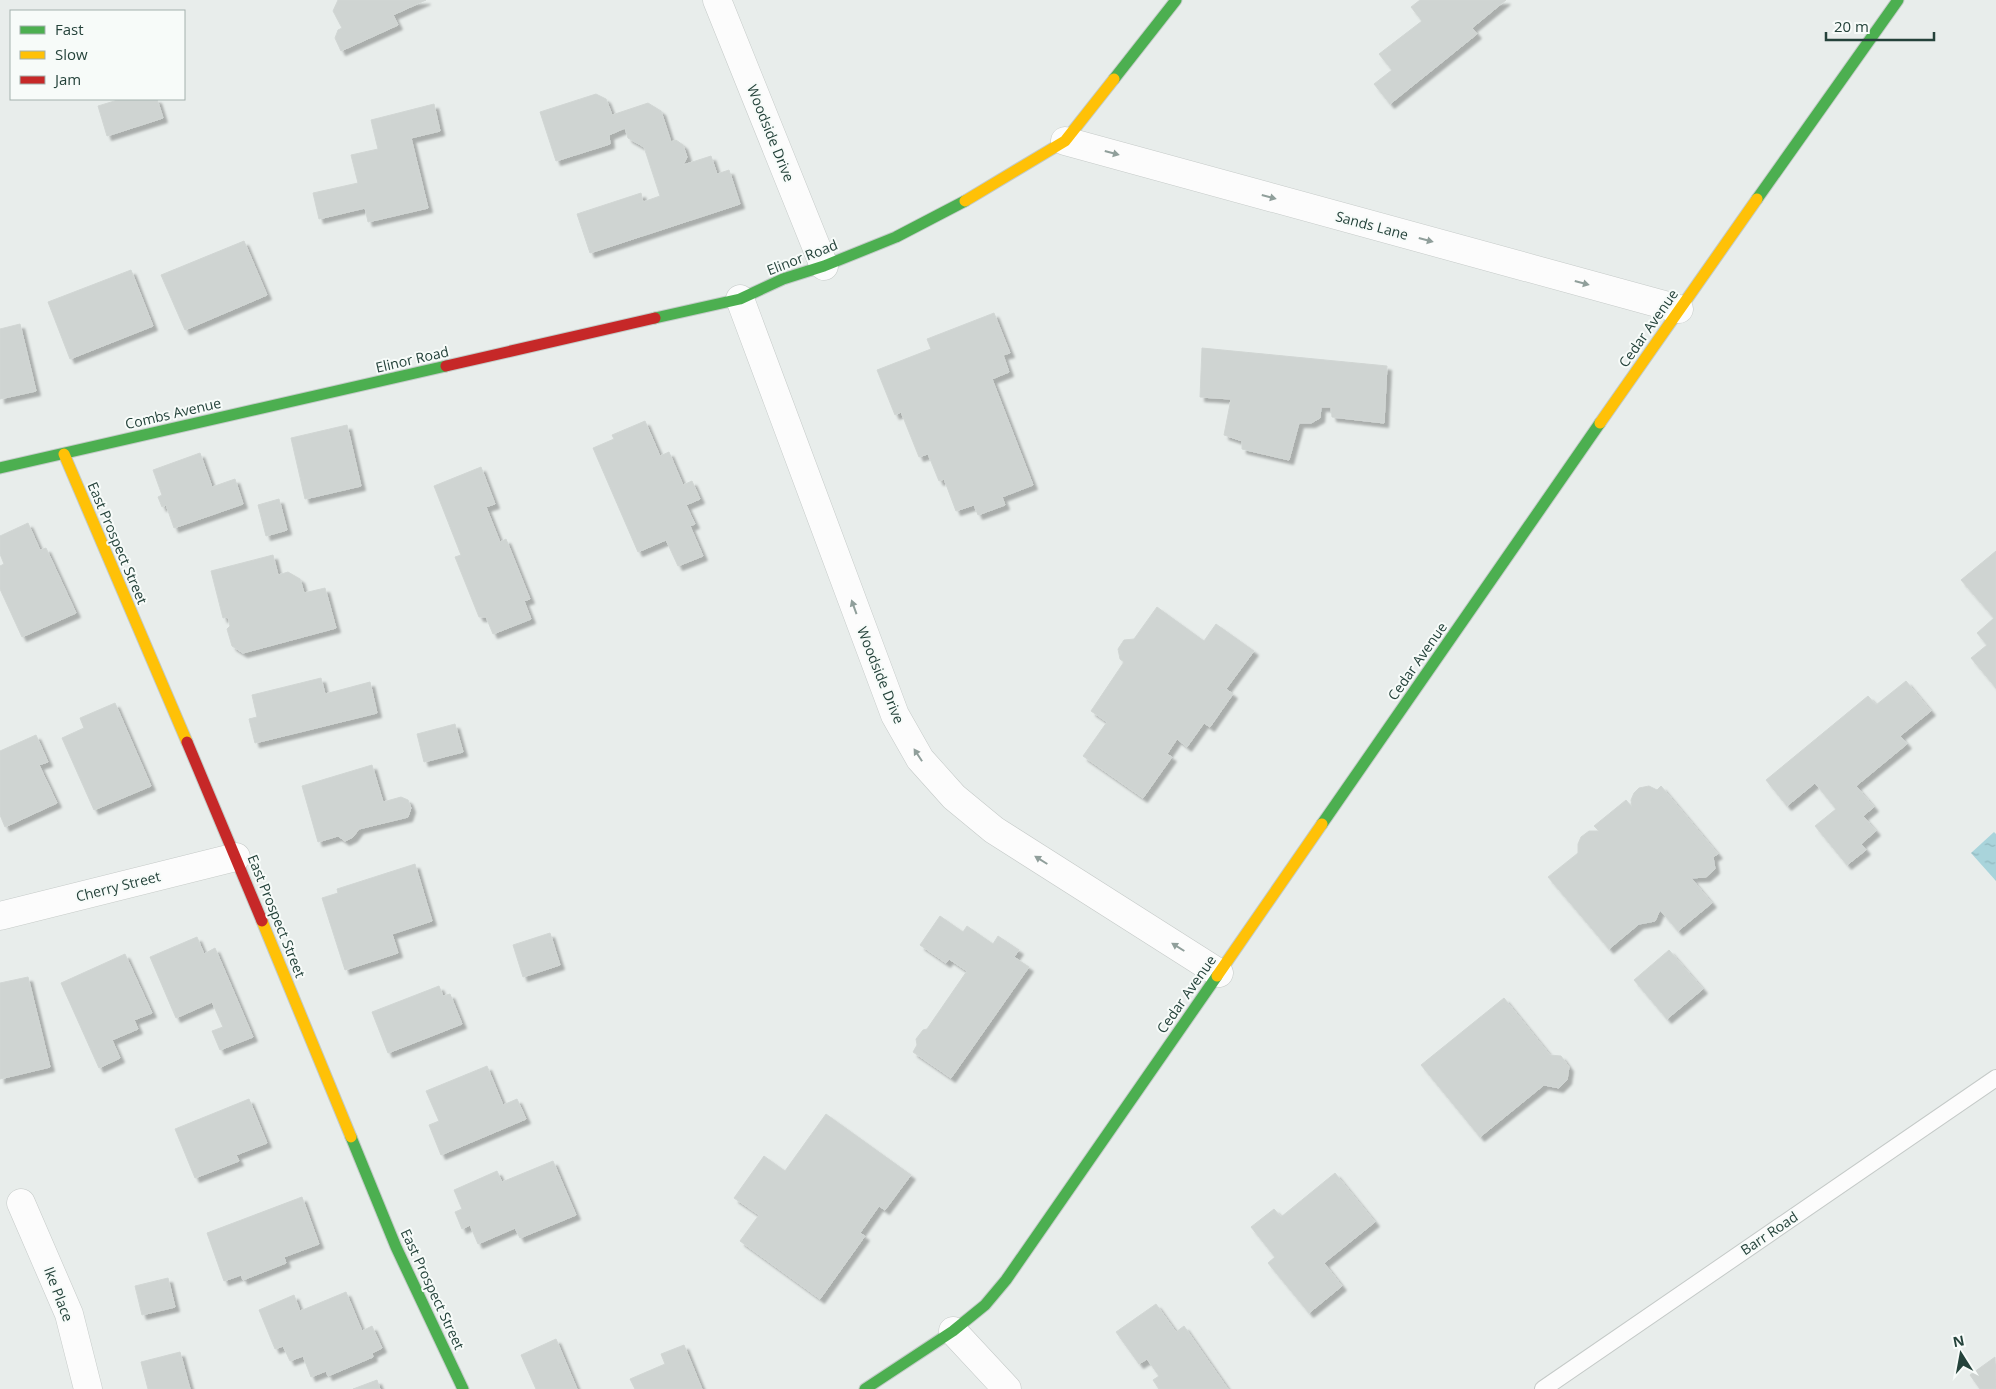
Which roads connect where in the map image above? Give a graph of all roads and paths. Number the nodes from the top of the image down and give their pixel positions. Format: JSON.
{"nodes":[{"id":1,"x":716,"y":0,"type":"edge"},
{"id":2,"x":1176,"y":0,"type":"edge"},
{"id":3,"x":1898,"y":0,"type":"edge"},
{"id":4,"x":1065,"y":140,"type":"junction"},
{"id":5,"x":824,"y":266,"type":"junction"},
{"id":6,"x":740,"y":298,"type":"junction"},
{"id":7,"x":1679,"y":310,"type":"junction"},
{"id":8,"x":353,"y":388,"type":"joint"},
{"id":9,"x":64,"y":454,"type":"junction"},
{"id":10,"x":0,"y":468,"type":"edge"},
{"id":11,"x":236,"y":857,"type":"junction"},
{"id":12,"x":0,"y":916,"type":"edge"},
{"id":13,"x":1219,"y":973,"type":"junction"},
{"id":14,"x":1996,"y":1078,"type":"edge"},
{"id":15,"x":22,"y":1203,"type":"dead end"},
{"id":16,"x":953,"y":1331,"type":"junction"},
{"id":17,"x":88,"y":1389,"type":"edge"},
{"id":18,"x":463,"y":1389,"type":"edge"},
{"id":19,"x":865,"y":1389,"type":"edge"},
{"id":20,"x":1007,"y":1389,"type":"edge"},
{"id":21,"x":1543,"y":1389,"type":"edge"}],
"edges":[{"from":1,"to":5,"type":"street","name":"Woodside Drive"},
{"from":2,"to":4,"type":"street","name":"Elinor Road"},
{"from":3,"to":7,"type":"street","name":"Cedar Avenue"},
{"from":4,"to":5,"type":"street","name":"Elinor Road"},
{"from":4,"to":7,"type":"street","name":"Sands Lane","one_way":true},
{"from":5,"to":6,"type":"street","name":"Elinor Road"},
{"from":6,"to":8,"type":"street","name":"Elinor Road"},
{"from":13,"to":6,"type":"street","name":"Woodside Drive","one_way":true},
{"from":7,"to":13,"type":"street","name":"Cedar Avenue"},
{"from":8,"to":9,"type":"street","name":"Combs Avenue"},
{"from":9,"to":10,"type":"street","name":"Combs Avenue"},
{"from":9,"to":11,"type":"street","name":"East Prospect Street"},
{"from":11,"to":12,"type":"street","name":"Cherry Street"},
{"from":11,"to":18,"type":"street","name":"East Prospect Street"},
{"from":13,"to":16,"type":"street","name":"Cedar Avenue"},
{"from":14,"to":21,"type":"lane","name":"Barr Road"},
{"from":15,"to":17,"type":"street","name":"Ike Place"},
{"from":16,"to":19,"type":"street","name":"Cedar Avenue"},
{"from":16,"to":20,"type":"street"}]}
